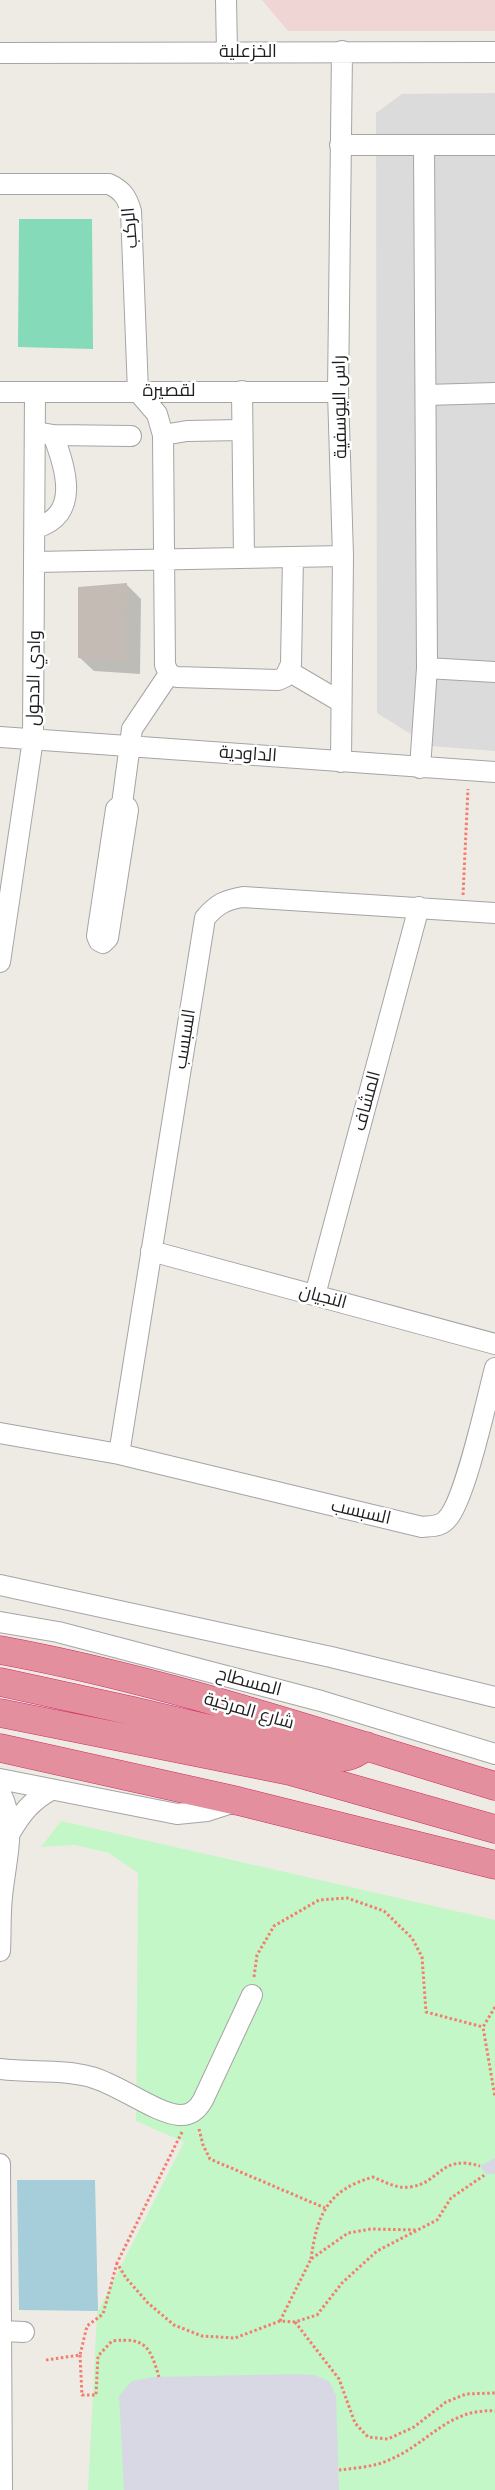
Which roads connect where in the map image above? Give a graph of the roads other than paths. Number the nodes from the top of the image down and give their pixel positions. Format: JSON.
{"nodes":[{"id":1,"x":226,"y":0,"type":"edge"},
{"id":2,"x":342,"y":51,"type":"junction"},
{"id":3,"x":227,"y":52,"type":"junction"},
{"id":4,"x":495,"y":52,"type":"edge"},
{"id":5,"x":0,"y":53,"type":"edge"},
{"id":6,"x":340,"y":145,"type":"junction"},
{"id":7,"x":424,"y":145,"type":"junction"},
{"id":8,"x":495,"y":145,"type":"edge"},
{"id":9,"x":0,"y":184,"type":"edge"},
{"id":10,"x":242,"y":391,"type":"junction"},
{"id":11,"x":0,"y":392,"type":"edge"},
{"id":12,"x":36,"y":392,"type":"junction"},
{"id":13,"x":138,"y":392,"type":"junction"},
{"id":14,"x":338,"y":392,"type":"junction"},
{"id":15,"x":495,"y":393,"type":"edge"},
{"id":16,"x":426,"y":395,"type":"junction"},
{"id":17,"x":242,"y":430,"type":"junction"},
{"id":18,"x":44,"y":433,"type":"junction"},
{"id":19,"x":162,"y":434,"type":"junction"},
{"id":20,"x":131,"y":436,"type":"dead end"},
{"id":21,"x":35,"y":528,"type":"junction"},
{"id":22,"x":343,"y":556,"type":"junction"},
{"id":23,"x":293,"y":557,"type":"junction"},
{"id":24,"x":244,"y":558,"type":"junction"},
{"id":25,"x":164,"y":560,"type":"junction"},
{"id":26,"x":35,"y":562,"type":"junction"},
{"id":27,"x":428,"y":668,"type":"junction"},
{"id":28,"x":290,"y":672,"type":"junction"},
{"id":29,"x":495,"y":672,"type":"edge"},
{"id":30,"x":168,"y":674,"type":"junction"},
{"id":31,"x":341,"y":702,"type":"junction"},
{"id":32,"x":0,"y":737,"type":"edge"},
{"id":33,"x":33,"y":740,"type":"junction"},
{"id":34,"x":129,"y":745,"type":"junction"},
{"id":35,"x":341,"y":762,"type":"junction"},
{"id":36,"x":420,"y":768,"type":"junction"},
{"id":37,"x":495,"y":772,"type":"edge"},
{"id":38,"x":113,"y":870,"type":"dead end"},
{"id":39,"x":419,"y":907,"type":"junction"},
{"id":40,"x":495,"y":914,"type":"edge"},
{"id":41,"x":0,"y":962,"type":"edge"},
{"id":42,"x":150,"y":1251,"type":"junction"},
{"id":43,"x":315,"y":1295,"type":"junction"},
{"id":44,"x":495,"y":1344,"type":"edge"},
{"id":45,"x":495,"y":1368,"type":"edge"},
{"id":46,"x":0,"y":1433,"type":"edge"},
{"id":47,"x":119,"y":1454,"type":"junction"},
{"id":48,"x":0,"y":1585,"type":"edge"},
{"id":49,"x":0,"y":1622,"type":"edge"},
{"id":50,"x":0,"y":1650,"type":"edge"},
{"id":51,"x":0,"y":1682,"type":"edge"},
{"id":52,"x":495,"y":1697,"type":"edge"},
{"id":53,"x":0,"y":1713,"type":"edge"},
{"id":54,"x":366,"y":1746,"type":"junction"},
{"id":55,"x":0,"y":1748,"type":"edge"},
{"id":56,"x":495,"y":1754,"type":"edge"},
{"id":57,"x":0,"y":1779,"type":"edge"},
{"id":58,"x":495,"y":1786,"type":"edge"},
{"id":59,"x":51,"y":1790,"type":"junction"},
{"id":60,"x":0,"y":1792,"type":"edge"},
{"id":61,"x":238,"y":1801,"type":"junction"},
{"id":62,"x":495,"y":1829,"type":"edge"},
{"id":63,"x":10,"y":1833,"type":"junction"},
{"id":64,"x":495,"y":1865,"type":"edge"},
{"id":65,"x":0,"y":1951,"type":"edge"},
{"id":66,"x":252,"y":1995,"type":"road end"},
{"id":67,"x":0,"y":2069,"type":"edge"},
{"id":68,"x":0,"y":2164,"type":"edge"},
{"id":69,"x":2,"y":2331,"type":"junction"},
{"id":70,"x":24,"y":2332,"type":"dead end"},
{"id":71,"x":1,"y":2419,"type":"edge"},
{"id":72,"x":2,"y":2490,"type":"edge"}],
"edges":[{"from":1,"to":3,"type":"street"},
{"from":2,"to":3,"type":"street","name":"الخزعلية"},
{"from":2,"to":4,"type":"street","name":"الخزعلية"},
{"from":2,"to":6,"type":"street","name":"راس اليوسفية"},
{"from":3,"to":5,"type":"street","name":"الخزعلية"},
{"from":6,"to":7,"type":"street"},
{"from":6,"to":14,"type":"street","name":"راس اليوسفية"},
{"from":7,"to":8,"type":"street"},
{"from":7,"to":16,"type":"street"},
{"from":9,"to":13,"type":"street","name":"الركب"},
{"from":10,"to":13,"type":"street","name":"لقصيرة"},
{"from":10,"to":14,"type":"street","name":"لقصيرة"},
{"from":10,"to":17,"type":"street"},
{"from":11,"to":12,"type":"street","name":"لقصيرة"},
{"from":12,"to":13,"type":"street","name":"لقصيرة"},
{"from":12,"to":18,"type":"street","name":"وادي الدحول"},
{"from":13,"to":19,"type":"street"},
{"from":14,"to":22,"type":"street","name":"راس اليوسفية"},
{"from":15,"to":16,"type":"street"},
{"from":16,"to":27,"type":"street"},
{"from":17,"to":19,"type":"street"},
{"from":17,"to":24,"type":"street"},
{"from":18,"to":20,"type":"street"},
{"from":18,"to":21,"type":"street","name":"وادي الدحول"},
{"from":18,"to":21,"type":"street"},
{"from":19,"to":25,"type":"street"},
{"from":21,"to":26,"type":"street","name":"وادي الدحول"},
{"from":22,"to":23,"type":"street"},
{"from":22,"to":31,"type":"street","name":"راس اليوسفية"},
{"from":23,"to":24,"type":"street"},
{"from":23,"to":28,"type":"street"},
{"from":24,"to":25,"type":"street"},
{"from":25,"to":26,"type":"street"},
{"from":25,"to":30,"type":"street"},
{"from":26,"to":33,"type":"street","name":"وادي الدحول"},
{"from":27,"to":29,"type":"street"},
{"from":27,"to":36,"type":"street"},
{"from":28,"to":30,"type":"street"},
{"from":28,"to":31,"type":"street"},
{"from":30,"to":34,"type":"street"},
{"from":31,"to":35,"type":"street","name":"راس اليوسفية"},
{"from":32,"to":33,"type":"street","name":"الداودية"},
{"from":33,"to":34,"type":"street","name":"الداودية"},
{"from":33,"to":41,"type":"street","name":"وادي الدحول"},
{"from":34,"to":35,"type":"street","name":"الداودية"},
{"from":34,"to":38,"type":"street"},
{"from":35,"to":36,"type":"street","name":"الداودية"},
{"from":36,"to":37,"type":"street","name":"الداودية"},
{"from":39,"to":40,"type":"street","name":"السبسب"},
{"from":39,"to":42,"type":"street","name":"السبسب"},
{"from":39,"to":43,"type":"street","name":"المشاف"},
{"from":42,"to":43,"type":"street","name":"النجيان"},
{"from":42,"to":47,"type":"street","name":"السبسب"},
{"from":43,"to":44,"type":"street","name":"النجيان"},
{"from":45,"to":47,"type":"street","name":"السبسب"},
{"from":46,"to":47,"type":"street","name":"السبسب"},
{"from":48,"to":52,"type":"street"},
{"from":49,"to":56,"type":"street","name":"المسطاح"},
{"from":50,"to":54,"type":"highway","name":"شارع المرخية"},
{"from":51,"to":54,"type":"highway"},
{"from":53,"to":62,"type":"highway"},
{"from":54,"to":58,"type":"highway","name":"شارع المرخية"},
{"from":55,"to":61,"type":"highway"},
{"from":57,"to":59,"type":"street"},
{"from":59,"to":61,"type":"street"},
{"from":59,"to":63,"type":"street"},
{"from":60,"to":63,"type":"street"},
{"from":61,"to":64,"type":"highway"},
{"from":63,"to":65,"type":"street"},
{"from":66,"to":67,"type":"street"},
{"from":68,"to":69,"type":"street"},
{"from":69,"to":70,"type":"street"},
{"from":69,"to":71,"type":"street"},
{"from":71,"to":72,"type":"street"}]}
